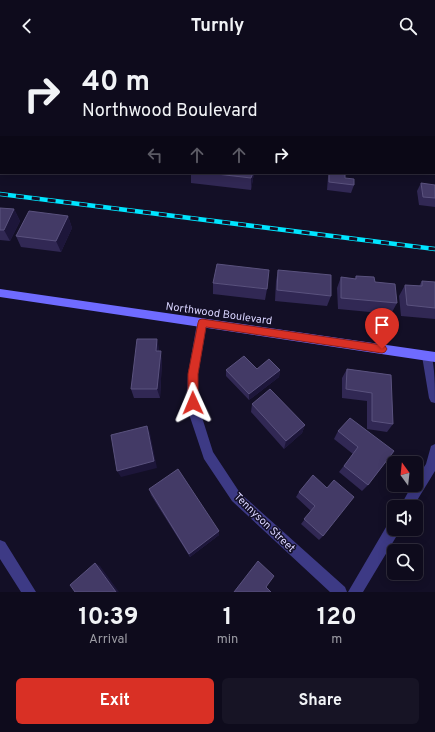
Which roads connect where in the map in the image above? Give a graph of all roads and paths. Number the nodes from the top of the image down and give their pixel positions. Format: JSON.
{"nodes":[{"id":1,"x":0,"y":293,"type":"edge"},
{"id":2,"x":202,"y":323,"type":"junction"},
{"id":3,"x":431,"y":356,"type":"edge"},
{"id":4,"x":435,"y":398,"type":"edge"},
{"id":5,"x":435,"y":450,"type":"edge"},
{"id":6,"x":410,"y":500,"type":"edge"},
{"id":7,"x":389,"y":536,"type":"edge"},
{"id":8,"x":0,"y":547,"type":"edge"},
{"id":9,"x":29,"y":592,"type":"edge"},
{"id":10,"x":340,"y":592,"type":"edge"},
{"id":11,"x":355,"y":592,"type":"edge"}],
"edges":[{"from":1,"to":2,"type":"street","name":"Northwood Boulevard"},
{"from":2,"to":3,"type":"street","name":"Northwood Boulevard"},
{"from":2,"to":10,"type":"street","name":"Tennyson Street"},
{"from":3,"to":4,"type":"street"},
{"from":5,"to":6,"type":"street"},
{"from":7,"to":11,"type":"street"},
{"from":8,"to":9,"type":"street"}]}
